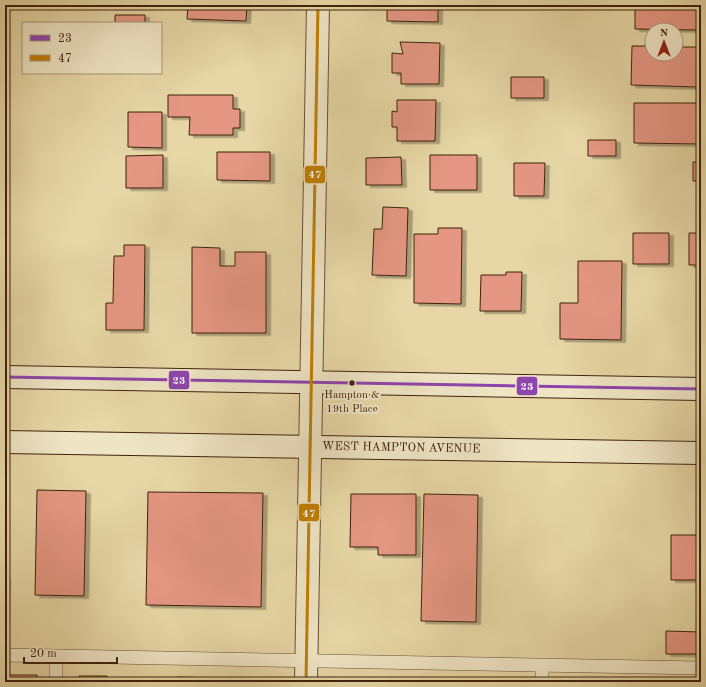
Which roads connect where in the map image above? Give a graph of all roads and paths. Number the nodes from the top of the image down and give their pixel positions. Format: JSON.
{"nodes":[{"id":1,"x":318,"y":5,"type":"edge"},
{"id":2,"x":5,"y":378,"type":"edge"},
{"id":3,"x":311,"y":382,"type":"junction"},
{"id":4,"x":701,"y":389,"type":"edge"},
{"id":5,"x":5,"y":442,"type":"edge"},
{"id":6,"x":310,"y":447,"type":"junction"},
{"id":7,"x":701,"y":453,"type":"edge"},
{"id":8,"x":5,"y":656,"type":"edge"},
{"id":9,"x":56,"y":656,"type":"junction"},
{"id":10,"x":306,"y":660,"type":"junction"},
{"id":11,"x":542,"y":665,"type":"junction"},
{"id":12,"x":701,"y":668,"type":"edge"},
{"id":13,"x":56,"y":682,"type":"edge"},
{"id":14,"x":306,"y":682,"type":"edge"},
{"id":15,"x":542,"y":682,"type":"edge"}],
"edges":[{"from":1,"to":3,"type":"main road"},
{"from":2,"to":3,"type":"main road"},
{"from":3,"to":4,"type":"main road"},
{"from":3,"to":6,"type":"main road"},
{"from":5,"to":6,"type":"main road","name":"WEST HAMPTON AVENUE"},
{"from":6,"to":7,"type":"main road","name":"WEST HAMPTON AVENUE"},
{"from":6,"to":10,"type":"main road"},
{"from":8,"to":9,"type":"lane"},
{"from":9,"to":10,"type":"lane"},
{"from":9,"to":13,"type":"lane"},
{"from":10,"to":11,"type":"lane"},
{"from":10,"to":14,"type":"main road"},
{"from":11,"to":12,"type":"lane"},
{"from":11,"to":15,"type":"lane"}]}
